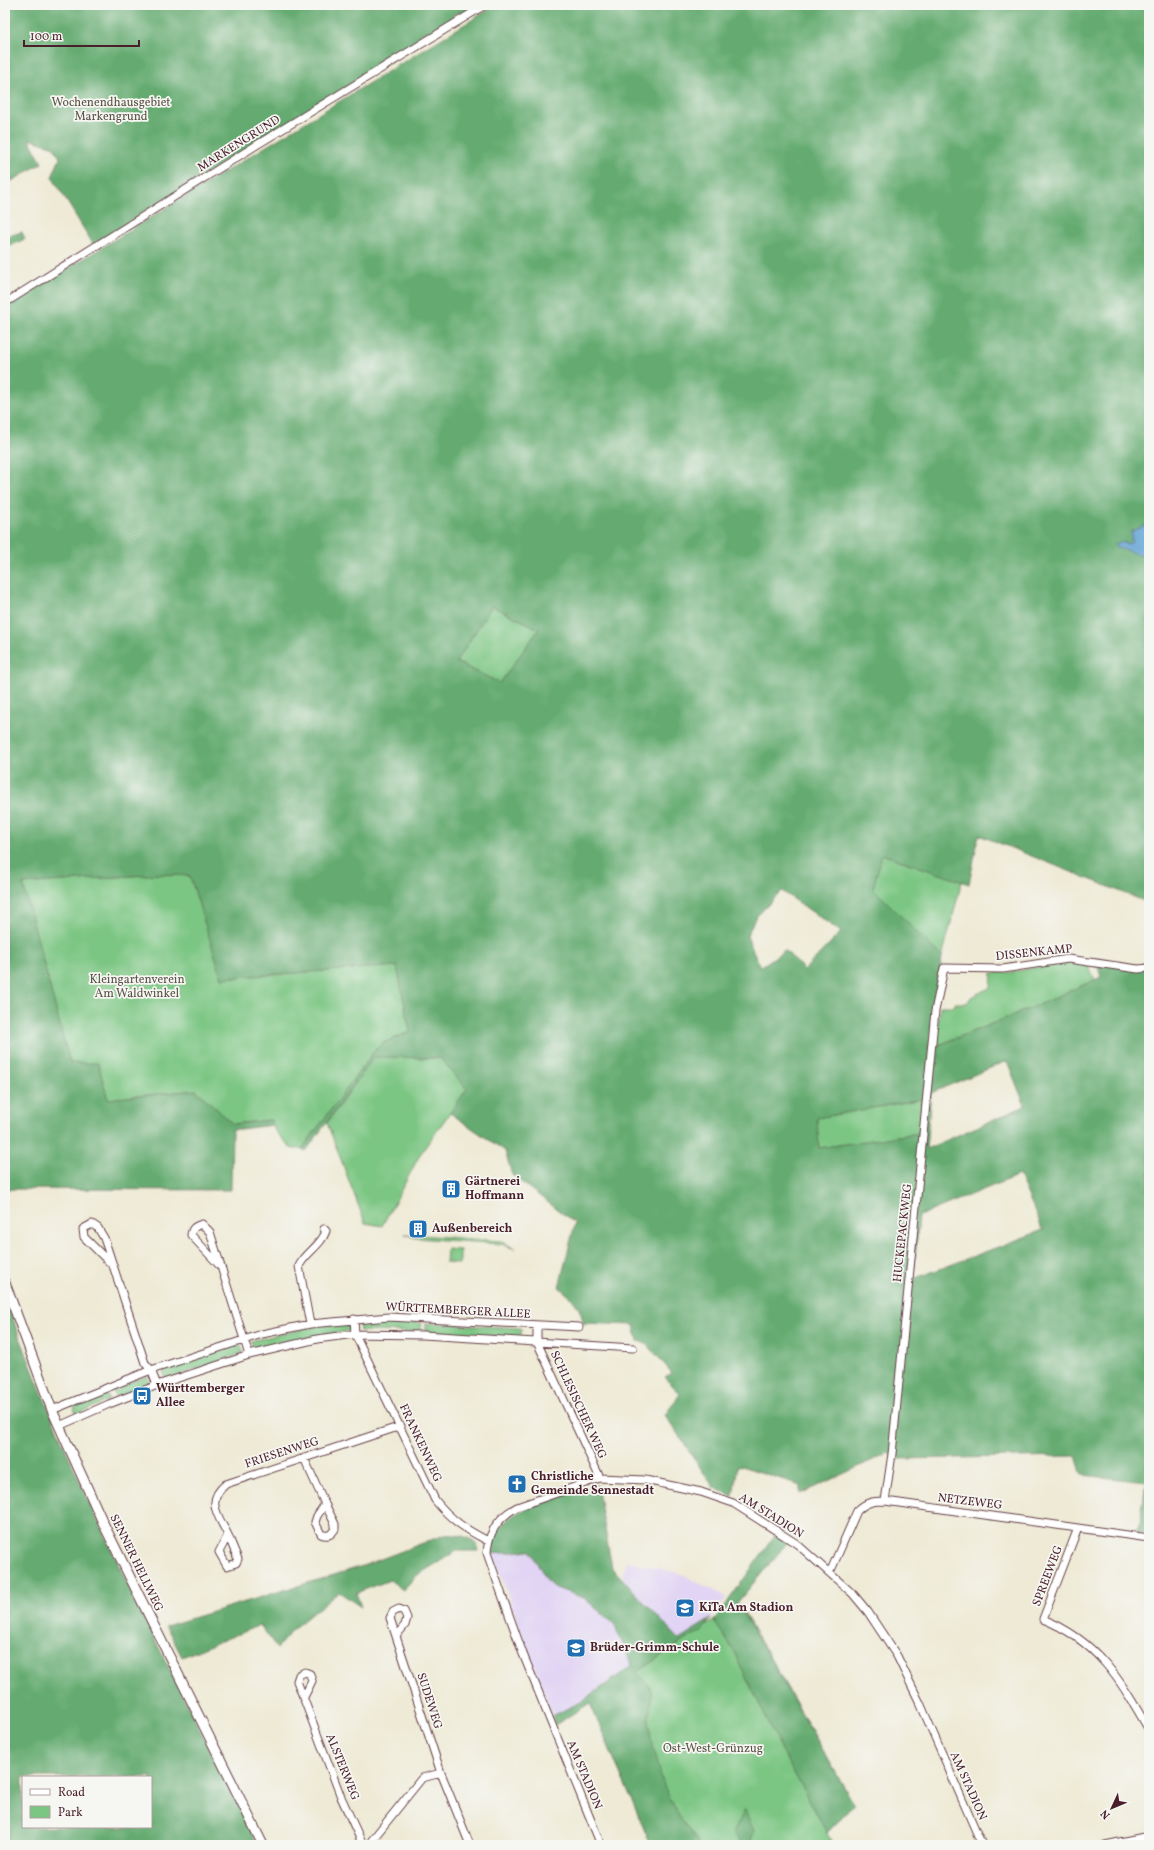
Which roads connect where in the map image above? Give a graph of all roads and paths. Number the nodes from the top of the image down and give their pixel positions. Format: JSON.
{"nodes":[{"id":1,"x":485,"y":5,"type":"edge"},
{"id":2,"x":5,"y":303,"type":"edge"},
{"id":3,"x":944,"y":968,"type":"joint"},
{"id":4,"x":1149,"y":968,"type":"edge"},
{"id":5,"x":324,"y":1229,"type":"dead end"},
{"id":6,"x":113,"y":1266,"type":"junction"},
{"id":7,"x":221,"y":1267,"type":"junction"},
{"id":8,"x":5,"y":1283,"type":"edge"},
{"id":9,"x":354,"y":1319,"type":"junction"},
{"id":10,"x":310,"y":1324,"type":"junction"},
{"id":11,"x":537,"y":1326,"type":"junction"},
{"id":12,"x":579,"y":1327,"type":"dead end"},
{"id":13,"x":356,"y":1334,"type":"junction"},
{"id":14,"x":245,"y":1340,"type":"junction"},
{"id":15,"x":537,"y":1342,"type":"junction"},
{"id":16,"x":634,"y":1348,"type":"dead end"},
{"id":17,"x":249,"y":1355,"type":"junction"},
{"id":18,"x":151,"y":1370,"type":"junction"},
{"id":19,"x":157,"y":1385,"type":"junction"},
{"id":20,"x":52,"y":1410,"type":"junction"},
{"id":21,"x":59,"y":1426,"type":"junction"},
{"id":22,"x":401,"y":1426,"type":"junction"},
{"id":23,"x":304,"y":1458,"type":"junction"},
{"id":24,"x":600,"y":1478,"type":"junction"},
{"id":25,"x":885,"y":1501,"type":"junction"},
{"id":26,"x":325,"y":1504,"type":"dead end"},
{"id":27,"x":1078,"y":1528,"type":"junction"},
{"id":28,"x":228,"y":1535,"type":"dead end"},
{"id":29,"x":1149,"y":1538,"type":"edge"},
{"id":30,"x":488,"y":1541,"type":"junction"},
{"id":31,"x":829,"y":1571,"type":"junction"},
{"id":32,"x":396,"y":1636,"type":"dead end"},
{"id":33,"x":304,"y":1697,"type":"dead end"},
{"id":34,"x":1149,"y":1730,"type":"edge"},
{"id":35,"x":441,"y":1773,"type":"junction"},
{"id":36,"x":1149,"y":1836,"type":"edge"},
{"id":37,"x":263,"y":1845,"type":"edge"},
{"id":38,"x":363,"y":1845,"type":"edge"},
{"id":39,"x":368,"y":1845,"type":"edge"},
{"id":40,"x":470,"y":1845,"type":"edge"},
{"id":41,"x":601,"y":1845,"type":"edge"},
{"id":42,"x":982,"y":1845,"type":"edge"},
{"id":43,"x":1104,"y":1845,"type":"edge"}],
"edges":[{"from":1,"to":2,"type":"street","name":"MARKENGRUND"},
{"from":3,"to":4,"type":"street","name":"DISSENKAMP"},
{"from":3,"to":25,"type":"street","name":"HUCKEPACKWEG"},
{"from":5,"to":10,"type":"street"},
{"from":6,"to":6,"type":"street"},
{"from":6,"to":18,"type":"street"},
{"from":7,"to":7,"type":"street"},
{"from":7,"to":14,"type":"street"},
{"from":8,"to":20,"type":"street","name":"SENNER HELLWEG"},
{"from":9,"to":10,"type":"street","name":"WÜRTTEMBERGER ALLEE"},
{"from":9,"to":11,"type":"street","name":"WÜRTTEMBERGER ALLEE"},
{"from":9,"to":13,"type":"street"},
{"from":10,"to":14,"type":"street","name":"WÜRTTEMBERGER ALLEE"},
{"from":11,"to":12,"type":"street","name":"WÜRTTEMBERGER ALLEE"},
{"from":11,"to":15,"type":"street","name":"WÜRTTEMBERGER ALLEE"},
{"from":13,"to":15,"type":"street"},
{"from":13,"to":17,"type":"street"},
{"from":13,"to":22,"type":"street","name":"FRANKENWEG"},
{"from":14,"to":17,"type":"street"},
{"from":14,"to":18,"type":"street","name":"WÜRTTEMBERGER ALLEE"},
{"from":15,"to":16,"type":"street"},
{"from":15,"to":24,"type":"street","name":"SCHLESISCHER WEG"},
{"from":17,"to":19,"type":"street"},
{"from":18,"to":19,"type":"street"},
{"from":18,"to":20,"type":"street","name":"WÜRTTEMBERGER ALLEE"},
{"from":19,"to":21,"type":"street"},
{"from":20,"to":21,"type":"street","name":"SENNER HELLWEG"},
{"from":21,"to":37,"type":"street","name":"SENNER HELLWEG"},
{"from":22,"to":23,"type":"street","name":"FRIESENWEG"},
{"from":22,"to":30,"type":"street","name":"FRANKENWEG"},
{"from":23,"to":26,"type":"street"},
{"from":23,"to":28,"type":"street","name":"FRIESENWEG"},
{"from":24,"to":30,"type":"street","name":"AM STADION"},
{"from":24,"to":31,"type":"street","name":"AM STADION"},
{"from":25,"to":27,"type":"street","name":"NETZEWEG"},
{"from":25,"to":31,"type":"street","name":"NETZEWEG"},
{"from":27,"to":29,"type":"street","name":"NETZEWEG"},
{"from":27,"to":34,"type":"street","name":"SPREEWEG"},
{"from":30,"to":41,"type":"street","name":"AM STADION"},
{"from":31,"to":42,"type":"street","name":"AM STADION"},
{"from":32,"to":35,"type":"street","name":"SUDEWEG"},
{"from":33,"to":38,"type":"street","name":"ALSTERWEG"},
{"from":35,"to":39,"type":"street"},
{"from":35,"to":40,"type":"street","name":"SUDEWEG"},
{"from":36,"to":43,"type":"street"}]}
